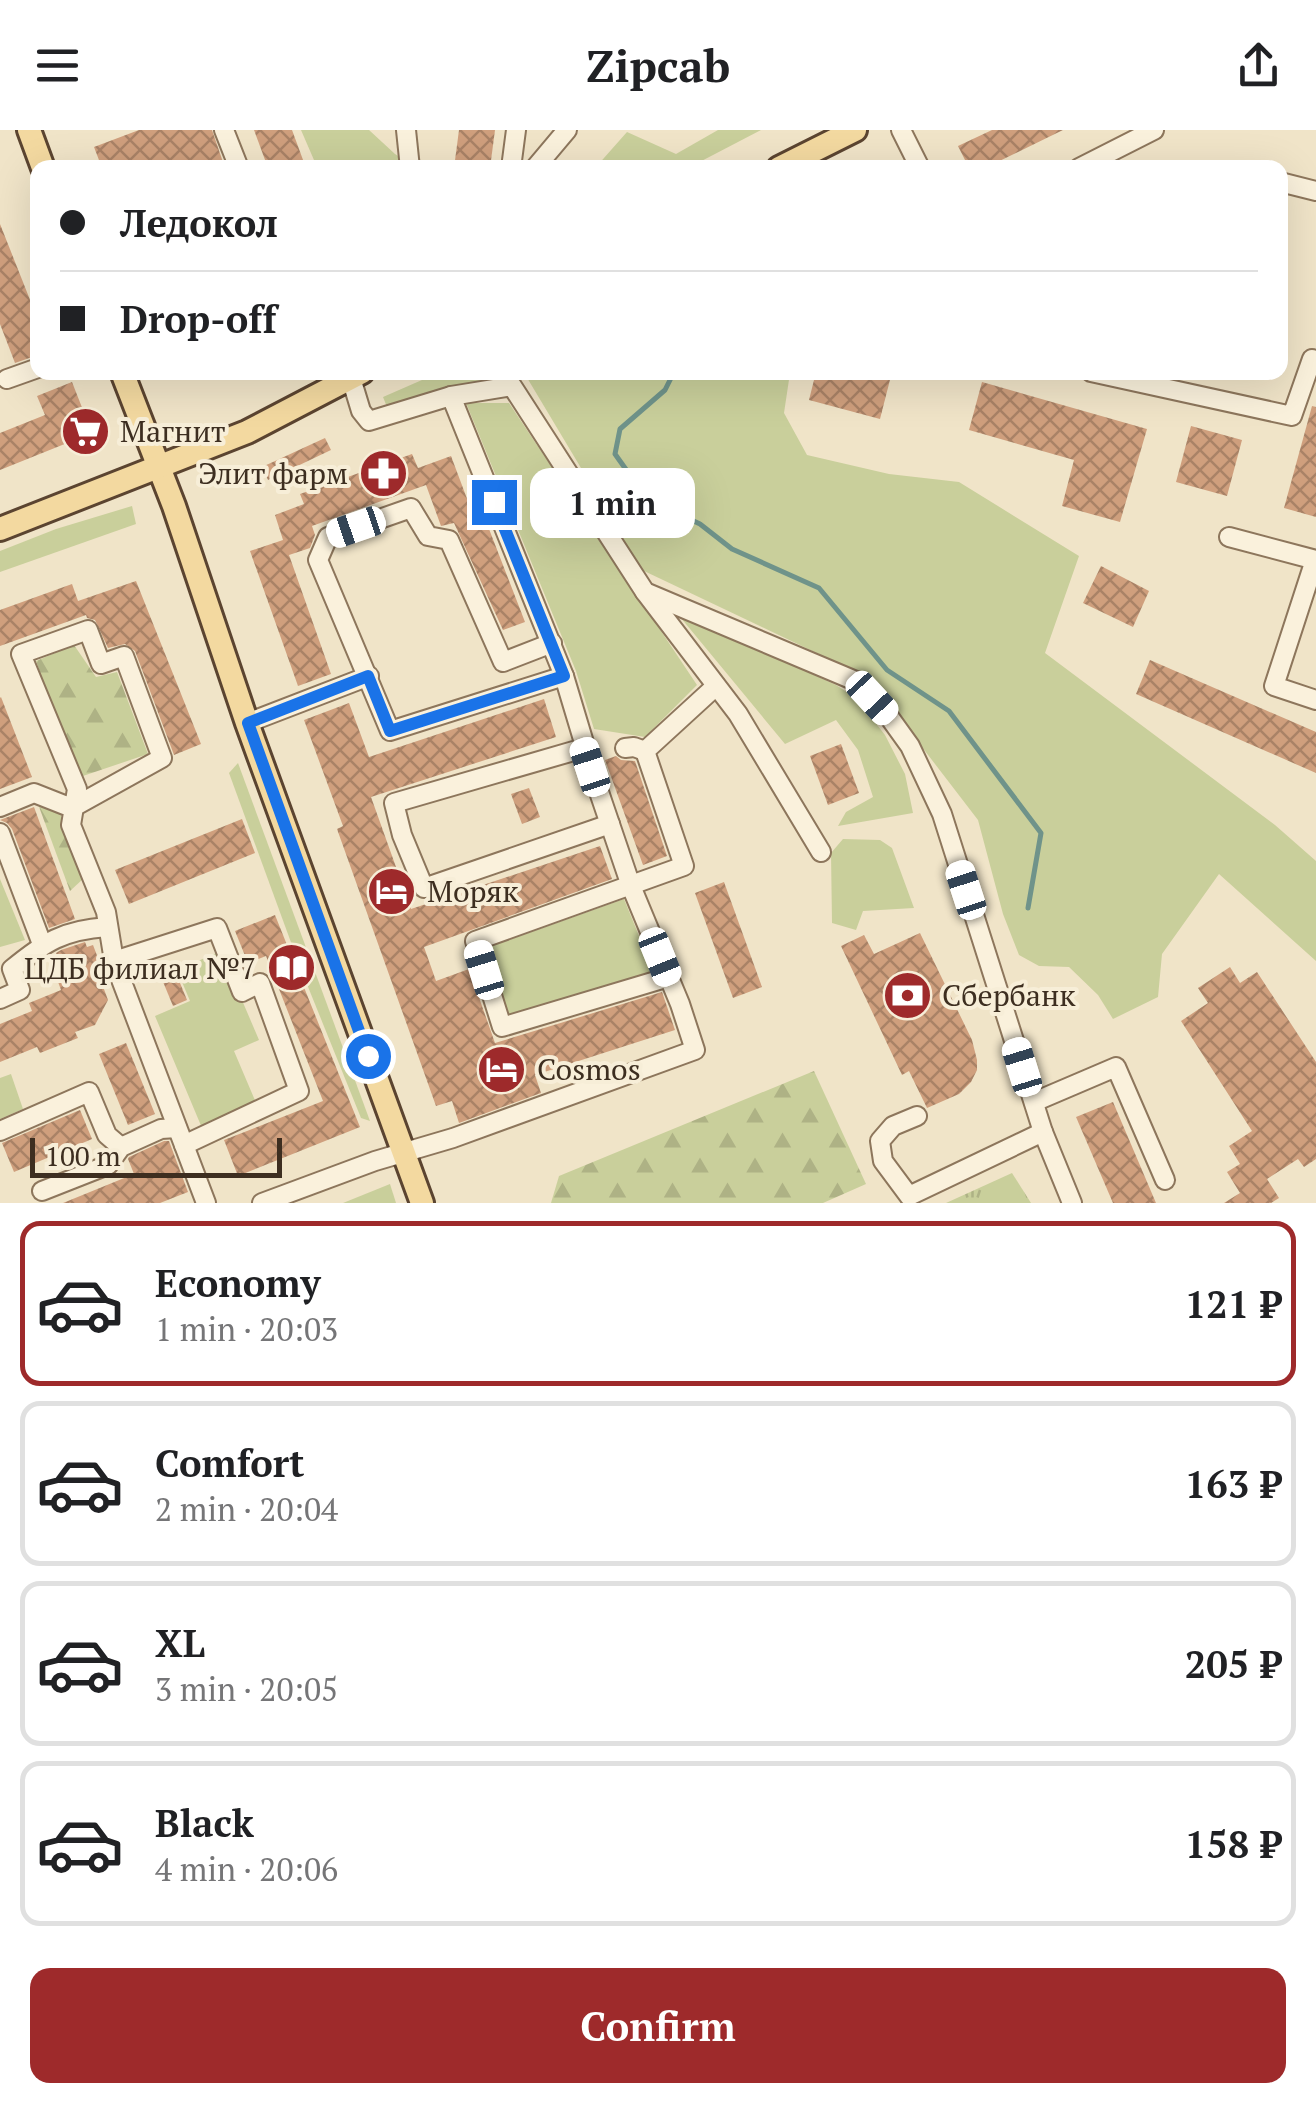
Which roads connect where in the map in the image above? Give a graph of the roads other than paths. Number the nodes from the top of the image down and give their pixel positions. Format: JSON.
{"nodes":[{"id":1,"x":31,"y":130,"type":"edge"},
{"id":2,"x":224,"y":130,"type":"edge"},
{"id":3,"x":406,"y":130,"type":"edge"},
{"id":4,"x":516,"y":130,"type":"edge"},
{"id":5,"x":567,"y":130,"type":"edge"},
{"id":6,"x":854,"y":130,"type":"edge"},
{"id":7,"x":901,"y":130,"type":"edge"},
{"id":8,"x":1154,"y":130,"type":"edge"},
{"id":9,"x":40,"y":160,"type":"edge"},
{"id":10,"x":235,"y":160,"type":"edge"},
{"id":11,"x":409,"y":160,"type":"edge"},
{"id":12,"x":512,"y":160,"type":"edge"},
{"id":13,"x":542,"y":160,"type":"edge"},
{"id":14,"x":795,"y":160,"type":"edge"},
{"id":15,"x":916,"y":160,"type":"edge"},
{"id":16,"x":1095,"y":160,"type":"edge"},
{"id":17,"x":1288,"y":184,"type":"edge"},
{"id":18,"x":1316,"y":191,"type":"edge"},
{"id":19,"x":0,"y":360,"type":"edge"},
{"id":20,"x":1316,"y":360,"type":"edge"},
{"id":21,"x":30,"y":371,"type":"edge"},
{"id":22,"x":4,"y":380,"type":"edge"},
{"id":23,"x":125,"y":380,"type":"edge"},
{"id":24,"x":346,"y":380,"type":"edge"},
{"id":25,"x":357,"y":380,"type":"edge"},
{"id":26,"x":1159,"y":380,"type":"edge"},
{"id":27,"x":451,"y":396,"type":"junction"},
{"id":28,"x":159,"y":466,"type":"junction"},
{"id":29,"x":0,"y":529,"type":"edge"},
{"id":30,"x":1229,"y":537,"type":"dead end"},
{"id":31,"x":1316,"y":560,"type":"edge"},
{"id":32,"x":645,"y":592,"type":"junction"},
{"id":33,"x":552,"y":643,"type":"junction"},
{"id":34,"x":368,"y":676,"type":"junction"},
{"id":35,"x":564,"y":676,"type":"junction"},
{"id":36,"x":716,"y":686,"type":"junction"},
{"id":37,"x":1316,"y":700,"type":"edge"},
{"id":38,"x":248,"y":723,"type":"junction"},
{"id":39,"x":584,"y":748,"type":"junction"},
{"id":40,"x":625,"y":748,"type":"dead end"},
{"id":41,"x":645,"y":751,"type":"junction"},
{"id":42,"x":0,"y":807,"type":"edge"},
{"id":43,"x":72,"y":808,"type":"junction"},
{"id":44,"x":610,"y":824,"type":"junction"},
{"id":45,"x":0,"y":832,"type":"edge"},
{"id":46,"x":821,"y":852,"type":"dead end"},
{"id":47,"x":632,"y":886,"type":"junction"},
{"id":48,"x":106,"y":927,"type":"junction"},
{"id":49,"x":42,"y":944,"type":"junction"},
{"id":50,"x":114,"y":961,"type":"junction"},
{"id":51,"x":668,"y":977,"type":"junction"},
{"id":52,"x":0,"y":999,"type":"edge"},
{"id":53,"x":1034,"y":1102,"type":"junction"},
{"id":54,"x":917,"y":1116,"type":"dead end"},
{"id":55,"x":0,"y":1130,"type":"edge"},
{"id":56,"x":1043,"y":1132,"type":"junction"},
{"id":57,"x":180,"y":1137,"type":"junction"},
{"id":58,"x":121,"y":1147,"type":"junction"},
{"id":59,"x":403,"y":1152,"type":"junction"},
{"id":60,"x":1164,"y":1180,"type":"dead end"},
{"id":61,"x":42,"y":1191,"type":"dead end"},
{"id":62,"x":206,"y":1203,"type":"edge"},
{"id":63,"x":262,"y":1203,"type":"edge"},
{"id":64,"x":422,"y":1203,"type":"edge"},
{"id":65,"x":1072,"y":1203,"type":"edge"}],
"edges":[{"from":1,"to":9,"type":"main road"},
{"from":2,"to":10,"type":"street"},
{"from":3,"to":11,"type":"street"},
{"from":4,"to":12,"type":"street"},
{"from":5,"to":13,"type":"street"},
{"from":6,"to":14,"type":"main road"},
{"from":7,"to":15,"type":"street"},
{"from":8,"to":16,"type":"street"},
{"from":17,"to":18,"type":"street"},
{"from":19,"to":22,"type":"street"},
{"from":20,"to":26,"type":"street"},
{"from":21,"to":22,"type":"street"},
{"from":23,"to":28,"type":"main road"},
{"from":24,"to":28,"type":"main road"},
{"from":25,"to":27,"type":"street"},
{"from":27,"to":32,"type":"street"},
{"from":27,"to":33,"type":"street"},
{"from":28,"to":29,"type":"main road"},
{"from":28,"to":38,"type":"main road"},
{"from":30,"to":31,"type":"street"},
{"from":31,"to":37,"type":"street"},
{"from":32,"to":36,"type":"street"},
{"from":32,"to":53,"type":"street"},
{"from":33,"to":34,"type":"street"},
{"from":33,"to":35,"type":"street"},
{"from":34,"to":35,"type":"street"},
{"from":34,"to":38,"type":"street"},
{"from":35,"to":39,"type":"street"},
{"from":36,"to":41,"type":"street"},
{"from":36,"to":46,"type":"street"},
{"from":38,"to":59,"type":"main road"},
{"from":39,"to":44,"type":"street"},
{"from":39,"to":44,"type":"street"},
{"from":40,"to":41,"type":"street"},
{"from":41,"to":47,"type":"street"},
{"from":42,"to":43,"type":"street"},
{"from":43,"to":43,"type":"street"},
{"from":43,"to":48,"type":"street"},
{"from":44,"to":47,"type":"street"},
{"from":45,"to":49,"type":"street"},
{"from":47,"to":51,"type":"street"},
{"from":47,"to":51,"type":"street"},
{"from":48,"to":49,"type":"street"},
{"from":48,"to":50,"type":"street"},
{"from":49,"to":52,"type":"street"},
{"from":50,"to":57,"type":"street"},
{"from":50,"to":57,"type":"street"},
{"from":51,"to":59,"type":"street"},
{"from":53,"to":56,"type":"street"},
{"from":53,"to":60,"type":"street"},
{"from":54,"to":56,"type":"street"},
{"from":55,"to":58,"type":"street"},
{"from":56,"to":65,"type":"street"},
{"from":57,"to":58,"type":"street"},
{"from":57,"to":62,"type":"street"},
{"from":58,"to":61,"type":"street"},
{"from":59,"to":63,"type":"street"},
{"from":59,"to":64,"type":"main road"}]}
